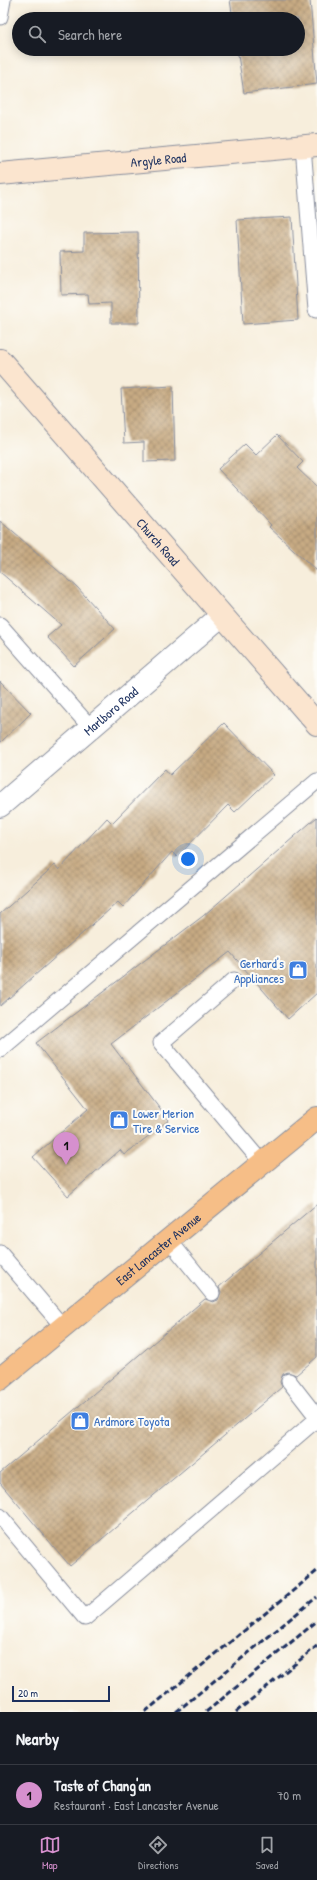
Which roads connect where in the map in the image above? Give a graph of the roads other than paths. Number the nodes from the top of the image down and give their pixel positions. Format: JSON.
{"nodes":[{"id":1,"x":3,"y":0,"type":"edge"},
{"id":2,"x":0,"y":17,"type":"edge"},
{"id":3,"x":310,"y":146,"type":"edge"},
{"id":4,"x":0,"y":174,"type":"edge"},
{"id":5,"x":316,"y":310,"type":"edge"},
{"id":6,"x":0,"y":360,"type":"edge"},
{"id":7,"x":221,"y":616,"type":"junction"},
{"id":8,"x":0,"y":625,"type":"edge"},
{"id":9,"x":317,"y":724,"type":"edge"},
{"id":10,"x":91,"y":728,"type":"junction"},
{"id":11,"x":317,"y":781,"type":"edge"},
{"id":12,"x":0,"y":806,"type":"edge"},
{"id":13,"x":234,"y":980,"type":"dead end"},
{"id":14,"x":0,"y":1050,"type":"edge"},
{"id":15,"x":317,"y":1118,"type":"edge"},
{"id":16,"x":262,"y":1163,"type":"junction"},
{"id":17,"x":169,"y":1240,"type":"junction"},
{"id":18,"x":0,"y":1253,"type":"edge"},
{"id":19,"x":212,"y":1294,"type":"dead end"},
{"id":20,"x":63,"y":1327,"type":"junction"},
{"id":21,"x":0,"y":1379,"type":"edge"},
{"id":22,"x":289,"y":1381,"type":"dead end"},
{"id":23,"x":317,"y":1418,"type":"edge"},
{"id":24,"x":0,"y":1516,"type":"edge"}],
"edges":[{"from":1,"to":2,"type":"lane"},
{"from":3,"to":4,"type":"street","name":"Argyle Road"},
{"from":3,"to":5,"type":"lane"},
{"from":6,"to":7,"type":"street","name":"Church Road"},
{"from":7,"to":9,"type":"street","name":"Church Road"},
{"from":7,"to":10,"type":"street","name":"Marlboro Road"},
{"from":8,"to":10,"type":"lane"},
{"from":10,"to":12,"type":"street","name":"Marlboro Road"},
{"from":11,"to":14,"type":"lane"},
{"from":13,"to":16,"type":"lane"},
{"from":15,"to":16,"type":"highway","name":"East Lancaster Avenue"},
{"from":16,"to":17,"type":"highway","name":"East Lancaster Avenue"},
{"from":17,"to":19,"type":"lane"},
{"from":17,"to":20,"type":"highway","name":"East Lancaster Avenue"},
{"from":18,"to":20,"type":"lane"},
{"from":20,"to":21,"type":"highway","name":"East Lancaster Avenue"},
{"from":22,"to":23,"type":"lane"},
{"from":23,"to":24,"type":"lane"}]}
